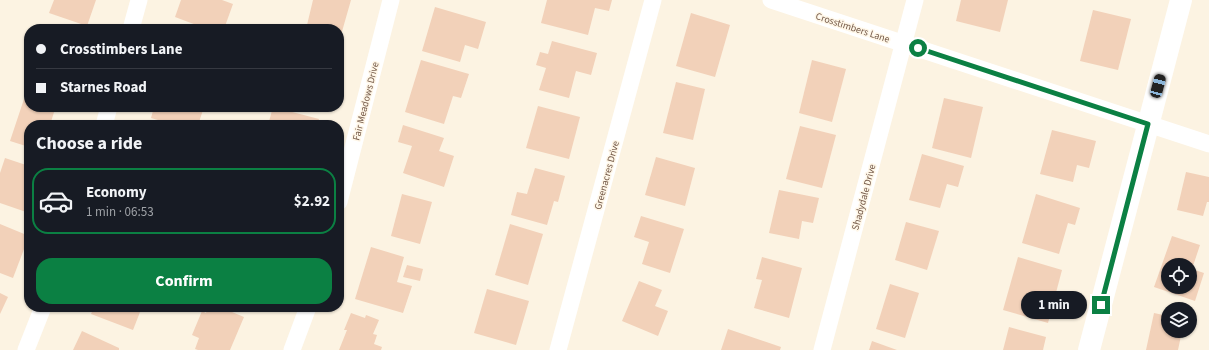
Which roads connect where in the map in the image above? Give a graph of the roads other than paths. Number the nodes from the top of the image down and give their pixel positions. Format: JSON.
{"nodes":[{"id":1,"x":138,"y":0,"type":"edge"},
{"id":2,"x":391,"y":0,"type":"edge"},
{"id":3,"x":653,"y":0,"type":"edge"},
{"id":4,"x":771,"y":0,"type":"edge"},
{"id":5,"x":915,"y":0,"type":"edge"},
{"id":6,"x":1181,"y":0,"type":"edge"},
{"id":7,"x":132,"y":24,"type":"edge"},
{"id":8,"x":903,"y":43,"type":"junction"},
{"id":9,"x":1148,"y":124,"type":"junction"},
{"id":10,"x":1209,"y":144,"type":"edge"},
{"id":11,"x":344,"y":183,"type":"edge"},
{"id":12,"x":41,"y":312,"type":"edge"},
{"id":13,"x":306,"y":312,"type":"edge"},
{"id":14,"x":26,"y":350,"type":"edge"},
{"id":15,"x":292,"y":350,"type":"edge"},
{"id":16,"x":558,"y":350,"type":"edge"},
{"id":17,"x":822,"y":350,"type":"edge"},
{"id":18,"x":1089,"y":350,"type":"edge"}],
"edges":[{"from":1,"to":7,"type":"street"},
{"from":2,"to":11,"type":"street","name":"Fair Meadows Drive"},
{"from":3,"to":16,"type":"street","name":"Greenacres Drive"},
{"from":4,"to":8,"type":"street","name":"Crosstimbers Lane"},
{"from":5,"to":8,"type":"street","name":"Shadydale Drive"},
{"from":6,"to":9,"type":"main road"},
{"from":8,"to":9,"type":"street","name":"Crosstimbers Lane"},
{"from":8,"to":17,"type":"street","name":"Shadydale Drive"},
{"from":9,"to":10,"type":"street","name":"Crosstimbers Lane"},
{"from":9,"to":18,"type":"main road"},
{"from":12,"to":14,"type":"street"},
{"from":13,"to":15,"type":"street"}]}
